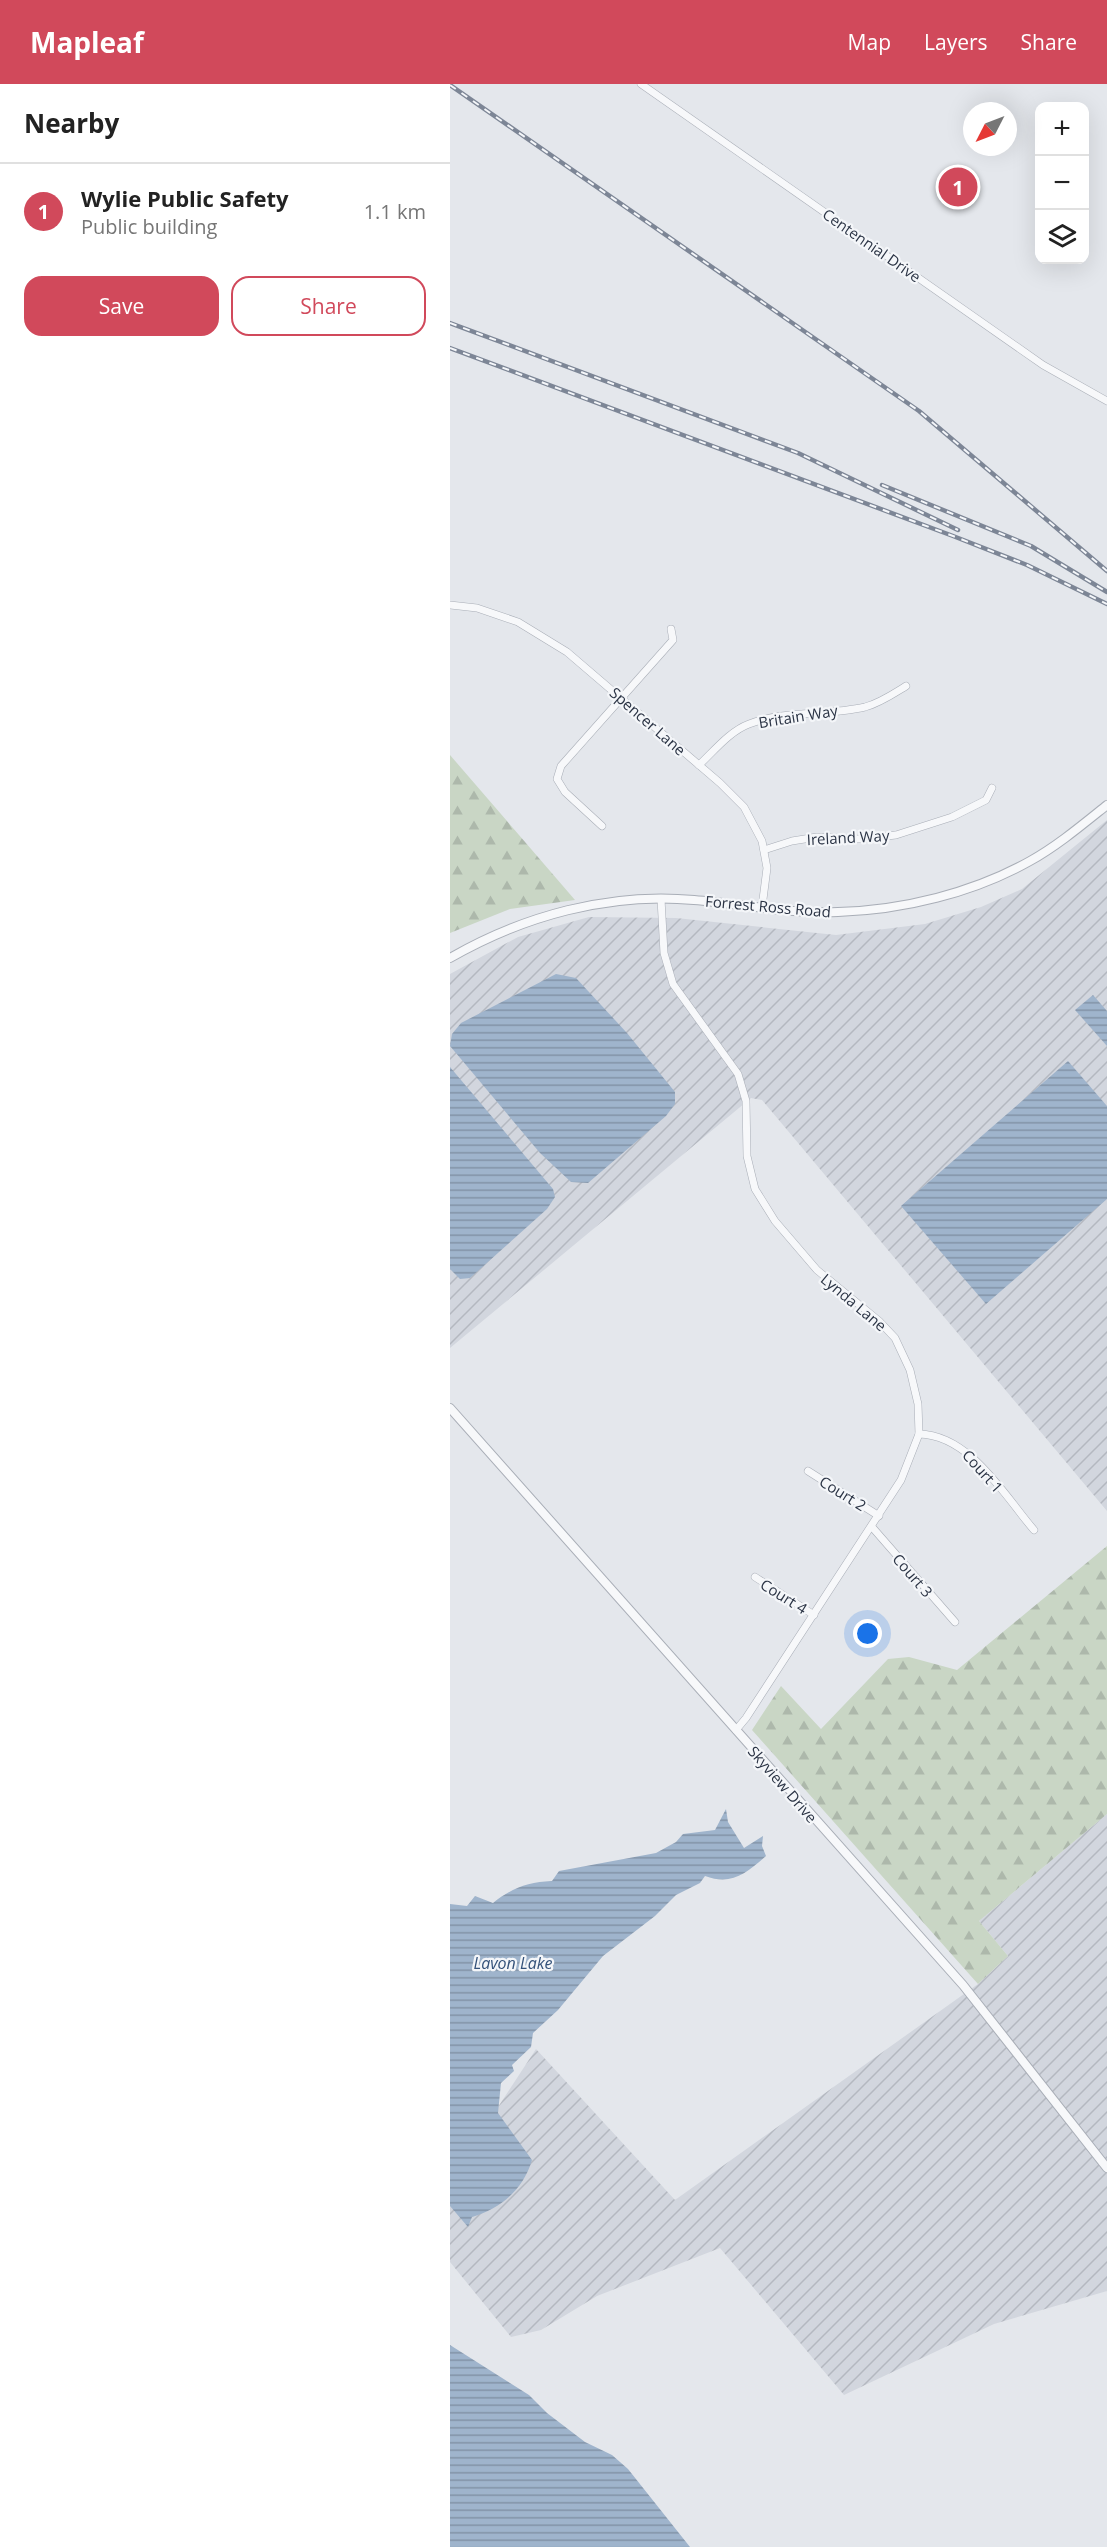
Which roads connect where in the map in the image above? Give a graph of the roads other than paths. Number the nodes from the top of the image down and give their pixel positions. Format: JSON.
{"nodes":[{"id":1,"x":641,"y":84,"type":"edge"},
{"id":2,"x":1107,"y":401,"type":"edge"},
{"id":3,"x":450,"y":605,"type":"edge"},
{"id":4,"x":671,"y":629,"type":"dead end"},
{"id":5,"x":906,"y":686,"type":"dead end"},
{"id":6,"x":621,"y":699,"type":"junction"},
{"id":7,"x":699,"y":765,"type":"junction"},
{"id":8,"x":992,"y":788,"type":"dead end"},
{"id":9,"x":1107,"y":805,"type":"edge"},
{"id":10,"x":602,"y":826,"type":"dead end"},
{"id":11,"x":764,"y":850,"type":"junction"},
{"id":12,"x":661,"y":898,"type":"junction"},
{"id":13,"x":762,"y":907,"type":"junction"},
{"id":14,"x":450,"y":958,"type":"edge"},
{"id":15,"x":450,"y":1408,"type":"edge"},
{"id":16,"x":919,"y":1434,"type":"junction"},
{"id":17,"x":808,"y":1471,"type":"dead end"},
{"id":18,"x":879,"y":1516,"type":"junction"},
{"id":19,"x":872,"y":1527,"type":"junction"},
{"id":20,"x":1034,"y":1530,"type":"dead end"},
{"id":21,"x":754,"y":1577,"type":"dead end"},
{"id":22,"x":814,"y":1615,"type":"junction"},
{"id":23,"x":955,"y":1622,"type":"dead end"},
{"id":24,"x":736,"y":1730,"type":"junction"},
{"id":25,"x":1107,"y":2168,"type":"edge"}],
"edges":[{"from":1,"to":2,"type":"street","name":"Centennial Drive"},
{"from":3,"to":6,"type":"street","name":"Spencer Lane"},
{"from":4,"to":6,"type":"street"},
{"from":5,"to":7,"type":"street","name":"Britain Way"},
{"from":6,"to":7,"type":"street","name":"Spencer Lane"},
{"from":6,"to":10,"type":"street"},
{"from":7,"to":11,"type":"street","name":"Spencer Lane"},
{"from":8,"to":11,"type":"street","name":"Ireland Way"},
{"from":9,"to":13,"type":"street","name":"Forrest Ross Road"},
{"from":11,"to":13,"type":"street","name":"Spencer Lane"},
{"from":12,"to":13,"type":"street","name":"Forrest Ross Road"},
{"from":12,"to":14,"type":"street","name":"Forrest Ross Road"},
{"from":12,"to":16,"type":"street","name":"Lynda Lane"},
{"from":15,"to":24,"type":"street","name":"Skyview Drive"},
{"from":16,"to":18,"type":"street","name":"Lynda Lane"},
{"from":16,"to":20,"type":"street","name":"Court 1"},
{"from":17,"to":18,"type":"street","name":"Court 2"},
{"from":18,"to":19,"type":"street","name":"Lynda Lane"},
{"from":19,"to":22,"type":"street","name":"Lynda Lane"},
{"from":19,"to":23,"type":"street","name":"Court 3"},
{"from":21,"to":22,"type":"street","name":"Court 4"},
{"from":22,"to":24,"type":"street","name":"Lynda Lane"},
{"from":24,"to":25,"type":"street","name":"Skyview Drive"}]}
